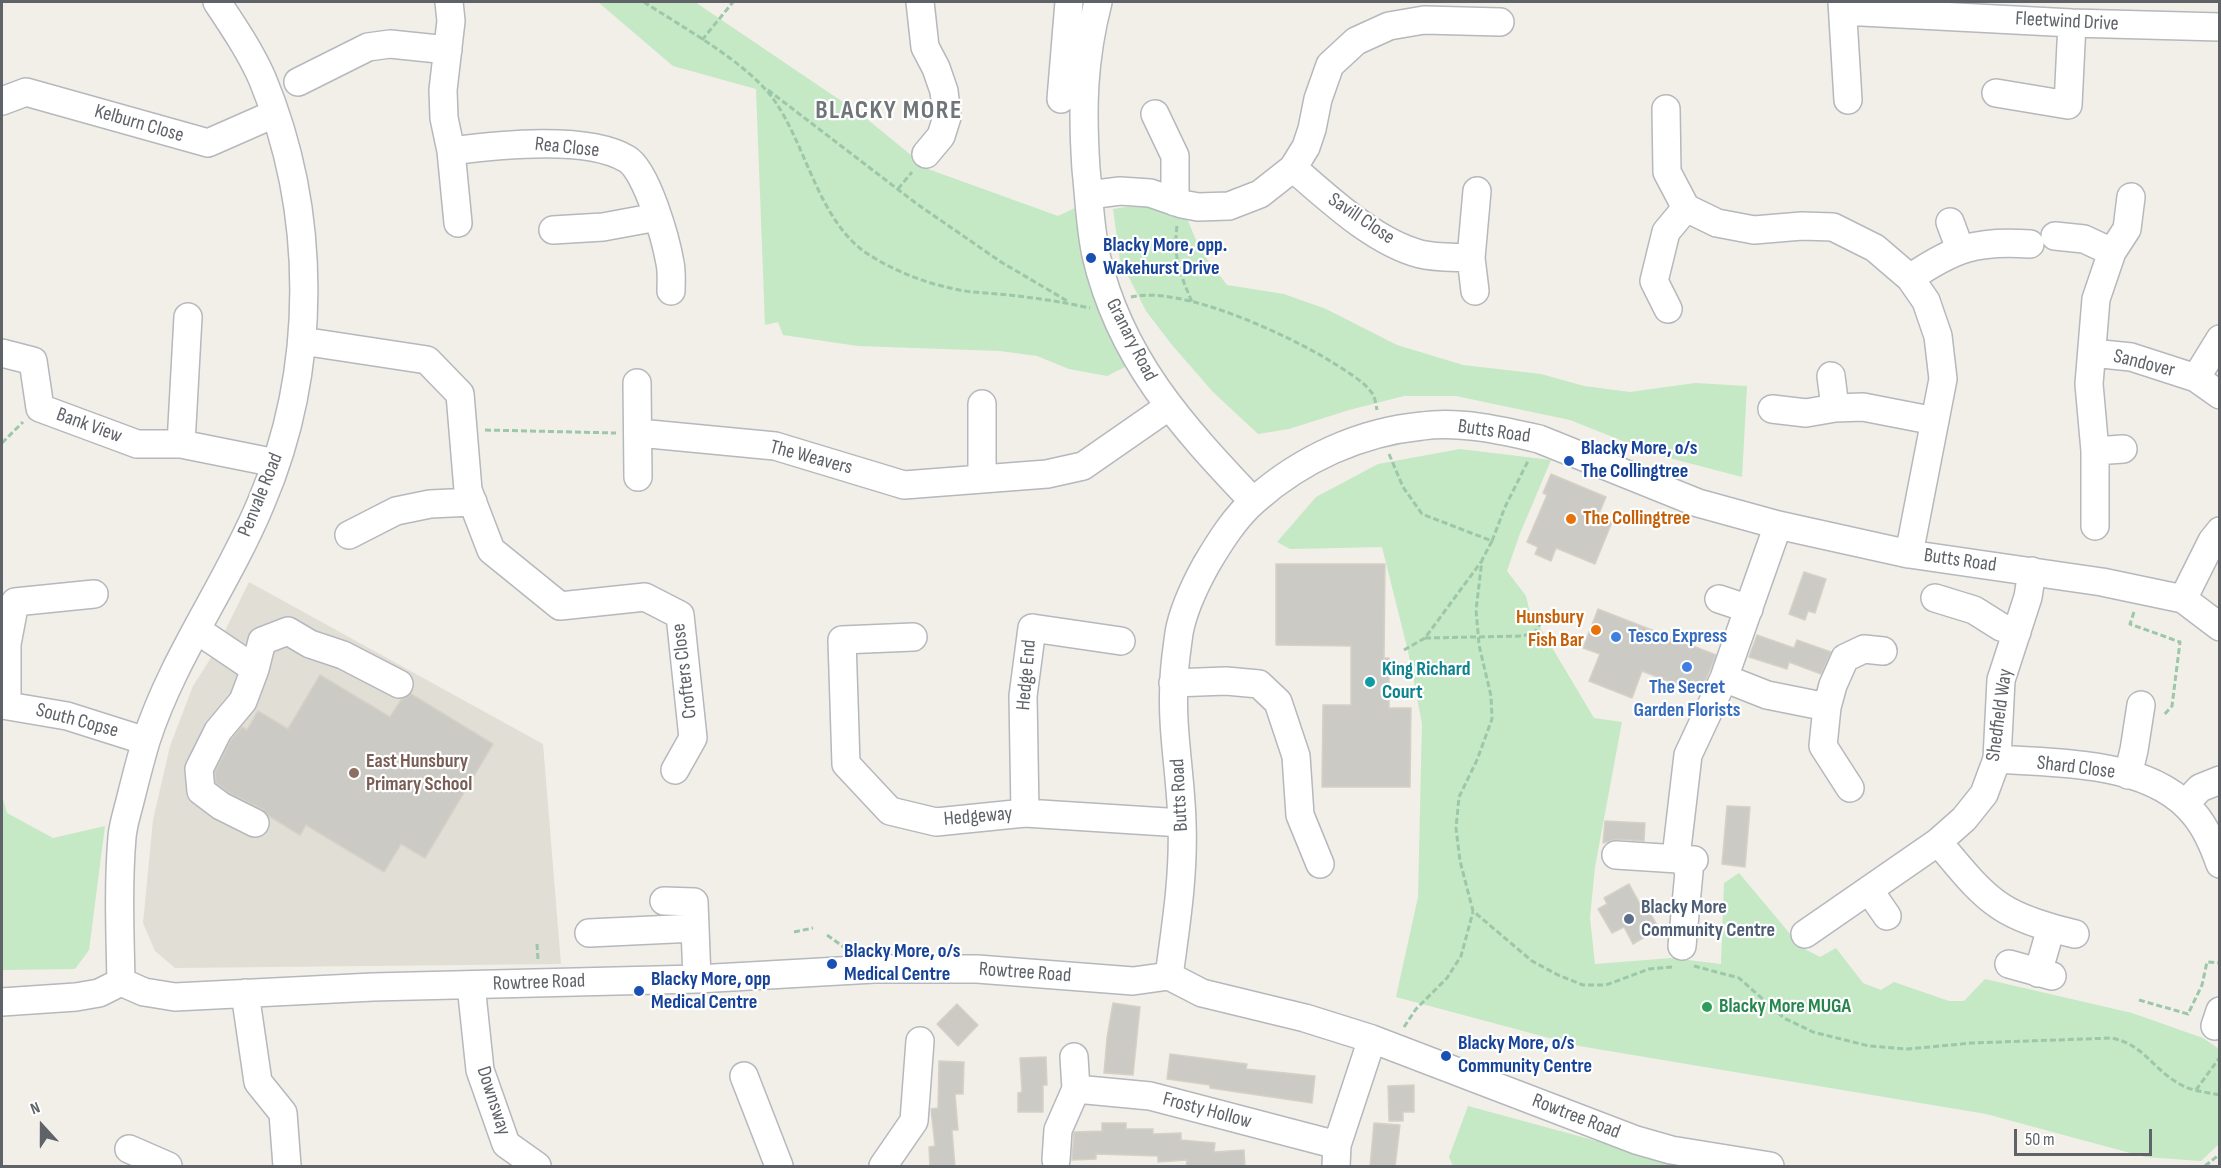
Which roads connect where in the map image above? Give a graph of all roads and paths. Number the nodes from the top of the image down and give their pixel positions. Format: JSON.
{"nodes":[{"id":1,"x":217,"y":2,"type":"edge"},
{"id":2,"x":449,"y":2,"type":"edge"},
{"id":3,"x":644,"y":2,"type":"edge"},
{"id":4,"x":733,"y":2,"type":"edge"},
{"id":5,"x":920,"y":2,"type":"edge"},
{"id":6,"x":1069,"y":2,"type":"edge"},
{"id":7,"x":1098,"y":2,"type":"edge"},
{"id":8,"x":1843,"y":6,"type":"edge"},
{"id":9,"x":1993,"y":10,"type":"edge"},
{"id":10,"x":2152,"y":14,"type":"edge"},
{"id":11,"x":1500,"y":22,"type":"dead end"},
{"id":12,"x":2072,"y":23,"type":"junction"},
{"id":13,"x":2220,"y":27,"type":"edge"},
{"id":14,"x":702,"y":40,"type":"junction"},
{"id":15,"x":448,"y":50,"type":"junction"},
{"id":16,"x":298,"y":82,"type":"dead end"},
{"id":17,"x":763,"y":86,"type":"junction"},
{"id":18,"x":1996,"y":93,"type":"dead end"},
{"id":19,"x":1061,"y":99,"type":"dead end"},
{"id":20,"x":1848,"y":100,"type":"dead end"},
{"id":21,"x":2,"y":101,"type":"edge"},
{"id":22,"x":1666,"y":109,"type":"dead end"},
{"id":23,"x":274,"y":114,"type":"junction"},
{"id":24,"x":1155,"y":114,"type":"dead end"},
{"id":25,"x":452,"y":151,"type":"junction"},
{"id":26,"x":926,"y":154,"type":"dead end"},
{"id":27,"x":1293,"y":168,"type":"junction"},
{"id":28,"x":1477,"y":190,"type":"dead end"},
{"id":29,"x":1089,"y":195,"type":"junction"},
{"id":30,"x":2130,"y":198,"type":"dead end"},
{"id":31,"x":1178,"y":203,"type":"junction"},
{"id":32,"x":1686,"y":208,"type":"junction"},
{"id":33,"x":1950,"y":222,"type":"dead end"},
{"id":34,"x":458,"y":223,"type":"dead end"},
{"id":35,"x":660,"y":228,"type":"junction"},
{"id":36,"x":552,"y":230,"type":"dead end"},
{"id":37,"x":1972,"y":246,"type":"junction"},
{"id":38,"x":2112,"y":252,"type":"junction"},
{"id":39,"x":1471,"y":258,"type":"junction"},
{"id":40,"x":1910,"y":278,"type":"junction"},
{"id":41,"x":671,"y":291,"type":"dead end"},
{"id":42,"x":1475,"y":291,"type":"dead end"},
{"id":43,"x":1125,"y":298,"type":"dead end"},
{"id":44,"x":1192,"y":302,"type":"junction"},
{"id":45,"x":1073,"y":304,"type":"junction"},
{"id":46,"x":1093,"y":308,"type":"dead end"},
{"id":47,"x":1668,"y":309,"type":"dead end"},
{"id":48,"x":188,"y":317,"type":"dead end"},
{"id":49,"x":2220,"y":339,"type":"edge"},
{"id":50,"x":302,"y":341,"type":"junction"},
{"id":51,"x":2,"y":353,"type":"edge"},
{"id":52,"x":2092,"y":353,"type":"junction"},
{"id":53,"x":1831,"y":376,"type":"dead end"},
{"id":54,"x":2196,"y":378,"type":"junction"},
{"id":55,"x":637,"y":383,"type":"dead end"},
{"id":56,"x":2220,"y":395,"type":"edge"},
{"id":57,"x":982,"y":404,"type":"dead end"},
{"id":58,"x":1168,"y":407,"type":"junction"},
{"id":59,"x":1376,"y":407,"type":"dead end"},
{"id":60,"x":40,"y":408,"type":"junction"},
{"id":61,"x":1835,"y":408,"type":"junction"},
{"id":62,"x":1772,"y":409,"type":"dead end"},
{"id":63,"x":1935,"y":421,"type":"junction"},
{"id":64,"x":463,"y":430,"type":"junction"},
{"id":65,"x":639,"y":433,"type":"junction"},
{"id":66,"x":1539,"y":439,"type":"junction"},
{"id":67,"x":2,"y":443,"type":"edge"},
{"id":68,"x":181,"y":444,"type":"junction"},
{"id":69,"x":2123,"y":449,"type":"dead end"},
{"id":70,"x":2095,"y":451,"type":"junction"},
{"id":71,"x":276,"y":463,"type":"junction"},
{"id":72,"x":638,"y":477,"type":"dead end"},
{"id":73,"x":982,"y":479,"type":"junction"},
{"id":74,"x":1253,"y":501,"type":"junction"},
{"id":75,"x":473,"y":502,"type":"junction"},
{"id":76,"x":1778,"y":525,"type":"junction"},
{"id":77,"x":2095,"y":526,"type":"dead end"},
{"id":78,"x":2220,"y":531,"type":"edge"},
{"id":79,"x":349,"y":535,"type":"dead end"},
{"id":80,"x":1492,"y":541,"type":"dead end"},
{"id":81,"x":1909,"y":554,"type":"junction"},
{"id":82,"x":1482,"y":560,"type":"dead end"},
{"id":83,"x":2032,"y":571,"type":"junction"},
{"id":84,"x":2141,"y":591,"type":"junction"},
{"id":85,"x":94,"y":594,"type":"dead end"},
{"id":86,"x":1935,"y":598,"type":"dead end"},
{"id":87,"x":1719,"y":599,"type":"dead end"},
{"id":88,"x":2183,"y":599,"type":"junction"},
{"id":89,"x":1749,"y":609,"type":"junction"},
{"id":90,"x":1542,"y":621,"type":"dead end"},
{"id":91,"x":2220,"y":627,"type":"edge"},
{"id":92,"x":197,"y":630,"type":"junction"},
{"id":93,"x":2018,"y":632,"type":"junction"},
{"id":94,"x":913,"y":637,"type":"dead end"},
{"id":95,"x":1425,"y":638,"type":"junction"},
{"id":96,"x":1121,"y":641,"type":"dead end"},
{"id":97,"x":1404,"y":650,"type":"dead end"},
{"id":98,"x":1883,"y":651,"type":"dead end"},
{"id":99,"x":255,"y":669,"type":"junction"},
{"id":100,"x":1724,"y":678,"type":"junction"},
{"id":101,"x":1173,"y":683,"type":"junction"},
{"id":102,"x":399,"y":684,"type":"dead end"},
{"id":103,"x":1830,"y":696,"type":"junction"},
{"id":104,"x":4,"y":705,"type":"edge"},
{"id":105,"x":2151,"y":712,"type":"joint"},
{"id":106,"x":146,"y":741,"type":"junction"},
{"id":107,"x":1997,"y":759,"type":"junction"},
{"id":108,"x":675,"y":770,"type":"dead end"},
{"id":109,"x":2128,"y":775,"type":"junction"},
{"id":110,"x":2220,"y":780,"type":"edge"},
{"id":111,"x":1850,"y":788,"type":"dead end"},
{"id":112,"x":2185,"y":804,"type":"junction"},
{"id":113,"x":1025,"y":813,"type":"junction"},
{"id":114,"x":255,"y":823,"type":"dead end"},
{"id":115,"x":1182,"y":823,"type":"junction"},
{"id":116,"x":2214,"y":836,"type":"edge"},
{"id":117,"x":1938,"y":842,"type":"junction"},
{"id":118,"x":1616,"y":855,"type":"dead end"},
{"id":119,"x":1677,"y":858,"type":"junction"},
{"id":120,"x":1320,"y":864,"type":"dead end"},
{"id":121,"x":2220,"y":864,"type":"edge"},
{"id":122,"x":1869,"y":890,"type":"junction"},
{"id":123,"x":664,"y":901,"type":"dead end"},
{"id":124,"x":1473,"y":911,"type":"dead end"},
{"id":125,"x":1887,"y":916,"type":"dead end"},
{"id":126,"x":695,"y":928,"type":"junction"},
{"id":127,"x":813,"y":928,"type":"dead end"},
{"id":128,"x":794,"y":932,"type":"dead end"},
{"id":129,"x":590,"y":933,"type":"dead end"},
{"id":130,"x":1805,"y":934,"type":"dead end"},
{"id":131,"x":1682,"y":946,"type":"dead end"},
{"id":132,"x":2220,"y":963,"type":"edge"},
{"id":133,"x":2009,"y":964,"type":"dead end"},
{"id":134,"x":1169,"y":976,"type":"junction"},
{"id":135,"x":697,"y":979,"type":"junction"},
{"id":136,"x":120,"y":982,"type":"junction"},
{"id":137,"x":471,"y":985,"type":"junction"},
{"id":138,"x":245,"y":993,"type":"junction"},
{"id":139,"x":2139,"y":1000,"type":"dead end"},
{"id":140,"x":2,"y":1002,"type":"edge"},
{"id":141,"x":920,"y":1041,"type":"dead end"},
{"id":142,"x":1384,"y":1044,"type":"junction"},
{"id":143,"x":1074,"y":1057,"type":"dead end"},
{"id":144,"x":2220,"y":1057,"type":"edge"},
{"id":145,"x":744,"y":1076,"type":"dead end"},
{"id":146,"x":2196,"y":1090,"type":"dead end"},
{"id":147,"x":1071,"y":1101,"type":"junction"},
{"id":148,"x":129,"y":1149,"type":"dead end"},
{"id":149,"x":2220,"y":1154,"type":"edge"},
{"id":150,"x":1337,"y":1156,"type":"edge"},
{"id":151,"x":1056,"y":1160,"type":"dead end"},
{"id":152,"x":168,"y":1167,"type":"edge"},
{"id":153,"x":287,"y":1167,"type":"edge"},
{"id":154,"x":537,"y":1167,"type":"edge"},
{"id":155,"x":779,"y":1167,"type":"edge"},
{"id":156,"x":883,"y":1167,"type":"edge"},
{"id":157,"x":1770,"y":1167,"type":"edge"},
{"id":158,"x":2205,"y":1167,"type":"edge"}],
"edges":[{"from":1,"to":23,"type":"street","name":"Penvale Road"},
{"from":2,"to":15,"type":"street"},
{"from":3,"to":14,"type":"path"},
{"from":4,"to":14,"type":"path"},
{"from":5,"to":26,"type":"street"},
{"from":6,"to":19,"type":"street"},
{"from":7,"to":29,"type":"street","name":"Granary Road"},
{"from":8,"to":9,"type":"street","name":"Fleetwind Drive"},
{"from":8,"to":20,"type":"street","name":"Fleetwind Drive"},
{"from":9,"to":12,"type":"street","name":"Fleetwind Drive"},
{"from":10,"to":12,"type":"street","name":"Fleetwind Drive"},
{"from":10,"to":13,"type":"street","name":"Fleetwind Drive"},
{"from":11,"to":27,"type":"street"},
{"from":12,"to":18,"type":"street"},
{"from":14,"to":17,"type":"path"},
{"from":15,"to":16,"type":"street"},
{"from":15,"to":25,"type":"street"},
{"from":17,"to":45,"type":"path"},
{"from":17,"to":45,"type":"path"},
{"from":21,"to":23,"type":"street","name":"Kelburn Close"},
{"from":22,"to":32,"type":"street"},
{"from":23,"to":50,"type":"street","name":"Penvale Road"},
{"from":24,"to":31,"type":"street"},
{"from":25,"to":34,"type":"street"},
{"from":25,"to":35,"type":"street","name":"Rea Close"},
{"from":27,"to":31,"type":"street"},
{"from":27,"to":39,"type":"street","name":"Savill Close"},
{"from":28,"to":39,"type":"street"},
{"from":29,"to":31,"type":"street"},
{"from":29,"to":58,"type":"street","name":"Granary Road"},
{"from":30,"to":38,"type":"street","name":"Sandover"},
{"from":31,"to":44,"type":"path"},
{"from":32,"to":40,"type":"street"},
{"from":32,"to":47,"type":"street"},
{"from":33,"to":37,"type":"street"},
{"from":35,"to":36,"type":"street"},
{"from":35,"to":41,"type":"street","name":"Rea Close"},
{"from":37,"to":38,"type":"street"},
{"from":37,"to":40,"type":"street"},
{"from":38,"to":52,"type":"street","name":"Sandover"},
{"from":39,"to":42,"type":"street"},
{"from":40,"to":63,"type":"street"},
{"from":43,"to":44,"type":"path"},
{"from":44,"to":59,"type":"path"},
{"from":45,"to":46,"type":"path"},
{"from":48,"to":68,"type":"street"},
{"from":49,"to":54,"type":"street","name":"Sandover"},
{"from":50,"to":64,"type":"street","name":"Crofters Close"},
{"from":50,"to":71,"type":"street","name":"Penvale Road"},
{"from":51,"to":60,"type":"street","name":"Bank View"},
{"from":52,"to":54,"type":"street","name":"Sandover"},
{"from":52,"to":70,"type":"street","name":"Sandover"},
{"from":53,"to":61,"type":"street"},
{"from":54,"to":56,"type":"street","name":"Sandover"},
{"from":55,"to":65,"type":"street"},
{"from":57,"to":73,"type":"street"},
{"from":58,"to":73,"type":"street","name":"The Weavers"},
{"from":58,"to":74,"type":"street","name":"Granary Road"},
{"from":60,"to":67,"type":"path"},
{"from":60,"to":68,"type":"street","name":"Bank View"},
{"from":61,"to":62,"type":"street"},
{"from":61,"to":63,"type":"street"},
{"from":63,"to":81,"type":"street"},
{"from":64,"to":65,"type":"path"},
{"from":64,"to":75,"type":"street","name":"Crofters Close"},
{"from":65,"to":72,"type":"street"},
{"from":65,"to":73,"type":"street","name":"The Weavers"},
{"from":66,"to":74,"type":"street","name":"Butts Road"},
{"from":66,"to":76,"type":"street","name":"Butts Road"},
{"from":66,"to":80,"type":"path"},
{"from":68,"to":71,"type":"street","name":"Bank View"},
{"from":69,"to":70,"type":"street"},
{"from":70,"to":77,"type":"street","name":"Sandover"},
{"from":71,"to":92,"type":"street","name":"Penvale Road"},
{"from":74,"to":101,"type":"street","name":"Butts Road"},
{"from":75,"to":79,"type":"street"},
{"from":75,"to":108,"type":"street","name":"Crofters Close"},
{"from":76,"to":81,"type":"street","name":"Butts Road"},
{"from":76,"to":89,"type":"street"},
{"from":78,"to":88,"type":"street"},
{"from":81,"to":83,"type":"street","name":"Butts Road"},
{"from":82,"to":95,"type":"path"},
{"from":83,"to":84,"type":"street","name":"Butts Road"},
{"from":83,"to":93,"type":"street","name":"Shedfield Way"},
{"from":84,"to":88,"type":"street","name":"Butts Road"},
{"from":84,"to":105,"type":"path"},
{"from":85,"to":104,"type":"street","name":"South Copse"},
{"from":86,"to":93,"type":"street"},
{"from":87,"to":89,"type":"street"},
{"from":88,"to":91,"type":"street","name":"Butts Road"},
{"from":89,"to":100,"type":"street"},
{"from":90,"to":95,"type":"path"},
{"from":92,"to":99,"type":"street"},
{"from":92,"to":106,"type":"street","name":"Penvale Road"},
{"from":93,"to":107,"type":"street","name":"Shedfield Way"},
{"from":94,"to":113,"type":"street","name":"Hedgeway"},
{"from":95,"to":97,"type":"path"},
{"from":96,"to":113,"type":"street","name":"Hedge End"},
{"from":98,"to":103,"type":"street"},
{"from":99,"to":102,"type":"street"},
{"from":99,"to":114,"type":"street"},
{"from":100,"to":103,"type":"street"},
{"from":100,"to":119,"type":"street"},
{"from":101,"to":115,"type":"street","name":"Butts Road"},
{"from":101,"to":120,"type":"street"},
{"from":103,"to":111,"type":"street"},
{"from":104,"to":106,"type":"street","name":"South Copse"},
{"from":105,"to":109,"type":"street"},
{"from":106,"to":136,"type":"street","name":"Penvale Road"},
{"from":107,"to":109,"type":"street","name":"Shard Close"},
{"from":107,"to":117,"type":"street","name":"Shedfield Way"},
{"from":109,"to":112,"type":"street","name":"Shard Close"},
{"from":110,"to":112,"type":"street"},
{"from":112,"to":116,"type":"street","name":"Shard Close"},
{"from":113,"to":115,"type":"street","name":"Hedgeway"},
{"from":115,"to":134,"type":"street","name":"Butts Road"},
{"from":116,"to":121,"type":"street","name":"Shard Close"},
{"from":117,"to":122,"type":"street","name":"Shedfield Way"},
{"from":117,"to":133,"type":"street"},
{"from":118,"to":119,"type":"street"},
{"from":119,"to":131,"type":"street"},
{"from":122,"to":125,"type":"street"},
{"from":122,"to":130,"type":"street","name":"Shedfield Way"},
{"from":123,"to":126,"type":"street"},
{"from":124,"to":142,"type":"path"},
{"from":126,"to":129,"type":"street"},
{"from":126,"to":135,"type":"street"},
{"from":127,"to":128,"type":"path"},
{"from":132,"to":139,"type":"path"},
{"from":134,"to":135,"type":"street","name":"Rowtree Road"},
{"from":134,"to":142,"type":"street","name":"Rowtree Road"},
{"from":135,"to":137,"type":"street","name":"Rowtree Road"},
{"from":136,"to":138,"type":"street","name":"Rowtree Road"},
{"from":136,"to":140,"type":"street"},
{"from":137,"to":138,"type":"street","name":"Rowtree Road"},
{"from":137,"to":154,"type":"street","name":"Downsway"},
{"from":138,"to":153,"type":"street"},
{"from":141,"to":156,"type":"street"},
{"from":142,"to":150,"type":"street","name":"Frosty Hollow"},
{"from":142,"to":157,"type":"street","name":"Rowtree Road"},
{"from":143,"to":147,"type":"street"},
{"from":144,"to":146,"type":"path"},
{"from":145,"to":155,"type":"street"},
{"from":147,"to":150,"type":"street","name":"Frosty Hollow"},
{"from":147,"to":151,"type":"street"},
{"from":148,"to":152,"type":"street"},
{"from":149,"to":158,"type":"path"}]}
